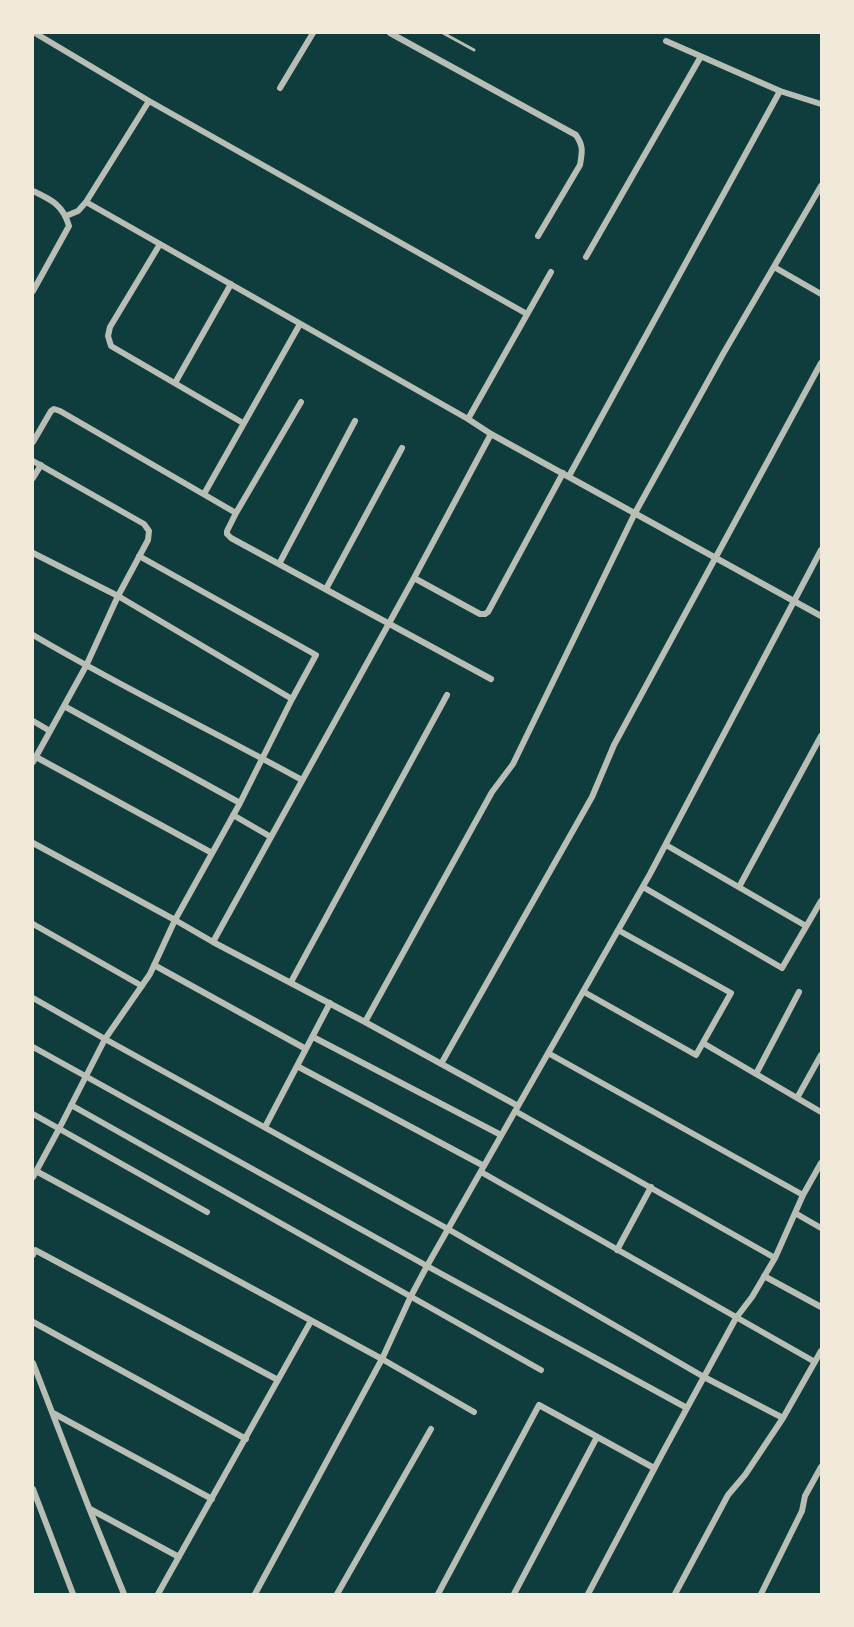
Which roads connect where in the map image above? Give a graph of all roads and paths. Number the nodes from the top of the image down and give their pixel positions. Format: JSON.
{"nodes":[{"id":1,"x":35,"y":33,"type":"edge"},
{"id":2,"x":313,"y":33,"type":"edge"},
{"id":3,"x":390,"y":33,"type":"edge"},
{"id":4,"x":443,"y":33,"type":"edge"},
{"id":5,"x":666,"y":41,"type":"dead end"},
{"id":6,"x":474,"y":50,"type":"dead end"},
{"id":7,"x":700,"y":58,"type":"junction"},
{"id":8,"x":280,"y":88,"type":"dead end"},
{"id":9,"x":780,"y":91,"type":"junction"},
{"id":10,"x":149,"y":101,"type":"junction"},
{"id":11,"x":821,"y":104,"type":"edge"},
{"id":12,"x":821,"y":186,"type":"edge"},
{"id":13,"x":33,"y":191,"type":"edge"},
{"id":14,"x":819,"y":195,"type":"edge"},
{"id":15,"x":86,"y":202,"type":"junction"},
{"id":16,"x":66,"y":216,"type":"junction"},
{"id":17,"x":538,"y":236,"type":"dead end"},
{"id":18,"x":160,"y":244,"type":"junction"},
{"id":19,"x":586,"y":257,"type":"dead end"},
{"id":20,"x":774,"y":267,"type":"junction"},
{"id":21,"x":551,"y":272,"type":"dead end"},
{"id":22,"x":231,"y":285,"type":"junction"},
{"id":23,"x":33,"y":291,"type":"edge"},
{"id":24,"x":821,"y":294,"type":"edge"},
{"id":25,"x":527,"y":314,"type":"junction"},
{"id":26,"x":300,"y":324,"type":"junction"},
{"id":27,"x":821,"y":363,"type":"edge"},
{"id":28,"x":175,"y":382,"type":"junction"},
{"id":29,"x":301,"y":402,"type":"dead end"},
{"id":30,"x":468,"y":419,"type":"junction"},
{"id":31,"x":355,"y":421,"type":"dead end"},
{"id":32,"x":243,"y":423,"type":"junction"},
{"id":33,"x":490,"y":434,"type":"junction"},
{"id":34,"x":33,"y":442,"type":"edge"},
{"id":35,"x":402,"y":448,"type":"dead end"},
{"id":36,"x":33,"y":461,"type":"edge"},
{"id":37,"x":41,"y":465,"type":"junction"},
{"id":38,"x":566,"y":475,"type":"junction"},
{"id":39,"x":33,"y":477,"type":"edge"},
{"id":40,"x":204,"y":494,"type":"junction"},
{"id":41,"x":236,"y":513,"type":"junction"},
{"id":42,"x":635,"y":513,"type":"junction"},
{"id":43,"x":821,"y":550,"type":"edge"},
{"id":44,"x":33,"y":553,"type":"edge"},
{"id":45,"x":139,"y":556,"type":"junction"},
{"id":46,"x":715,"y":558,"type":"junction"},
{"id":47,"x":279,"y":564,"type":"junction"},
{"id":48,"x":414,"y":578,"type":"junction"},
{"id":49,"x":326,"y":590,"type":"junction"},
{"id":50,"x":118,"y":597,"type":"junction"},
{"id":51,"x":794,"y":601,"type":"junction"},
{"id":52,"x":821,"y":616,"type":"edge"},
{"id":53,"x":388,"y":623,"type":"junction"},
{"id":54,"x":33,"y":635,"type":"edge"},
{"id":55,"x":86,"y":666,"type":"junction"},
{"id":56,"x":491,"y":678,"type":"dead end"},
{"id":57,"x":447,"y":695,"type":"dead end"},
{"id":58,"x":292,"y":699,"type":"junction"},
{"id":59,"x":64,"y":706,"type":"junction"},
{"id":60,"x":33,"y":721,"type":"edge"},
{"id":61,"x":50,"y":730,"type":"junction"},
{"id":62,"x":821,"y":736,"type":"edge"},
{"id":63,"x":262,"y":758,"type":"junction"},
{"id":64,"x":34,"y":759,"type":"edge"},
{"id":65,"x":302,"y":780,"type":"junction"},
{"id":66,"x":240,"y":803,"type":"junction"},
{"id":67,"x":233,"y":815,"type":"junction"},
{"id":68,"x":271,"y":837,"type":"junction"},
{"id":69,"x":33,"y":843,"type":"edge"},
{"id":70,"x":666,"y":845,"type":"junction"},
{"id":71,"x":212,"y":853,"type":"junction"},
{"id":72,"x":643,"y":887,"type":"junction"},
{"id":73,"x":739,"y":887,"type":"junction"},
{"id":74,"x":821,"y":901,"type":"edge"},
{"id":75,"x":175,"y":920,"type":"junction"},
{"id":76,"x":33,"y":924,"type":"edge"},
{"id":77,"x":806,"y":926,"type":"junction"},
{"id":78,"x":618,"y":930,"type":"junction"},
{"id":79,"x":213,"y":942,"type":"junction"},
{"id":80,"x":154,"y":965,"type":"junction"},
{"id":81,"x":291,"y":982,"type":"junction"},
{"id":82,"x":142,"y":986,"type":"junction"},
{"id":83,"x":584,"y":992,"type":"junction"},
{"id":84,"x":799,"y":992,"type":"dead end"},
{"id":85,"x":33,"y":998,"type":"edge"},
{"id":86,"x":330,"y":1003,"type":"junction"},
{"id":87,"x":365,"y":1022,"type":"junction"},
{"id":88,"x":313,"y":1037,"type":"junction"},
{"id":89,"x":105,"y":1039,"type":"junction"},
{"id":90,"x":703,"y":1043,"type":"junction"},
{"id":91,"x":33,"y":1047,"type":"edge"},
{"id":92,"x":306,"y":1049,"type":"junction"},
{"id":93,"x":548,"y":1053,"type":"junction"},
{"id":94,"x":821,"y":1055,"type":"edge"},
{"id":95,"x":441,"y":1064,"type":"junction"},
{"id":96,"x":297,"y":1066,"type":"junction"},
{"id":97,"x":756,"y":1074,"type":"junction"},
{"id":98,"x":86,"y":1077,"type":"junction"},
{"id":99,"x":797,"y":1098,"type":"junction"},
{"id":100,"x":71,"y":1105,"type":"junction"},
{"id":101,"x":517,"y":1108,"type":"junction"},
{"id":102,"x":821,"y":1112,"type":"edge"},
{"id":103,"x":33,"y":1114,"type":"edge"},
{"id":104,"x":264,"y":1127,"type":"junction"},
{"id":105,"x":59,"y":1129,"type":"junction"},
{"id":106,"x":501,"y":1135,"type":"junction"},
{"id":107,"x":821,"y":1163,"type":"edge"},
{"id":108,"x":482,"y":1169,"type":"junction"},
{"id":109,"x":35,"y":1174,"type":"edge"},
{"id":110,"x":651,"y":1187,"type":"junction"},
{"id":111,"x":803,"y":1195,"type":"junction"},
{"id":112,"x":207,"y":1212,"type":"dead end"},
{"id":113,"x":795,"y":1213,"type":"junction"},
{"id":114,"x":448,"y":1228,"type":"junction"},
{"id":115,"x":821,"y":1228,"type":"edge"},
{"id":116,"x":617,"y":1250,"type":"junction"},
{"id":117,"x":33,"y":1255,"type":"edge"},
{"id":118,"x":775,"y":1258,"type":"junction"},
{"id":119,"x":427,"y":1266,"type":"junction"},
{"id":120,"x":764,"y":1276,"type":"junction"},
{"id":121,"x":411,"y":1296,"type":"junction"},
{"id":122,"x":821,"y":1307,"type":"edge"},
{"id":123,"x":736,"y":1318,"type":"junction"},
{"id":124,"x":311,"y":1321,"type":"junction"},
{"id":125,"x":33,"y":1322,"type":"edge"},
{"id":126,"x":821,"y":1351,"type":"edge"},
{"id":127,"x":382,"y":1359,"type":"junction"},
{"id":128,"x":814,"y":1362,"type":"junction"},
{"id":129,"x":33,"y":1363,"type":"edge"},
{"id":130,"x":541,"y":1370,"type":"dead end"},
{"id":131,"x":704,"y":1377,"type":"junction"},
{"id":132,"x":278,"y":1380,"type":"junction"},
{"id":133,"x":687,"y":1408,"type":"junction"},
{"id":134,"x":474,"y":1412,"type":"dead end"},
{"id":135,"x":52,"y":1413,"type":"junction"},
{"id":136,"x":783,"y":1418,"type":"junction"},
{"id":137,"x":431,"y":1429,"type":"dead end"},
{"id":138,"x":597,"y":1437,"type":"junction"},
{"id":139,"x":246,"y":1439,"type":"junction"},
{"id":140,"x":821,"y":1467,"type":"edge"},
{"id":141,"x":654,"y":1468,"type":"junction"},
{"id":142,"x":33,"y":1489,"type":"edge"},
{"id":143,"x":212,"y":1499,"type":"junction"},
{"id":144,"x":89,"y":1508,"type":"junction"},
{"id":145,"x":179,"y":1557,"type":"junction"},
{"id":146,"x":73,"y":1594,"type":"edge"},
{"id":147,"x":124,"y":1594,"type":"edge"},
{"id":148,"x":158,"y":1594,"type":"edge"},
{"id":149,"x":255,"y":1594,"type":"edge"},
{"id":150,"x":337,"y":1594,"type":"edge"},
{"id":151,"x":438,"y":1594,"type":"edge"},
{"id":152,"x":514,"y":1594,"type":"edge"},
{"id":153,"x":588,"y":1594,"type":"edge"},
{"id":154,"x":675,"y":1594,"type":"edge"},
{"id":155,"x":761,"y":1594,"type":"edge"}],
"edges":[{"from":1,"to":10,"type":"street"},
{"from":2,"to":8,"type":"street"},
{"from":3,"to":17,"type":"street"},
{"from":4,"to":6,"type":"lane"},
{"from":5,"to":7,"type":"street"},
{"from":7,"to":9,"type":"street"},
{"from":7,"to":19,"type":"street"},
{"from":9,"to":11,"type":"street"},
{"from":9,"to":38,"type":"street"},
{"from":10,"to":15,"type":"street"},
{"from":10,"to":25,"type":"street"},
{"from":12,"to":14,"type":"street"},
{"from":13,"to":16,"type":"street"},
{"from":14,"to":20,"type":"street"},
{"from":15,"to":16,"type":"street"},
{"from":15,"to":18,"type":"street"},
{"from":16,"to":23,"type":"street"},
{"from":18,"to":22,"type":"street"},
{"from":18,"to":28,"type":"street"},
{"from":20,"to":24,"type":"street"},
{"from":20,"to":42,"type":"street"},
{"from":21,"to":25,"type":"street"},
{"from":22,"to":26,"type":"street"},
{"from":22,"to":28,"type":"street"},
{"from":25,"to":30,"type":"street"},
{"from":26,"to":30,"type":"street"},
{"from":26,"to":32,"type":"street"},
{"from":27,"to":46,"type":"street"},
{"from":28,"to":32,"type":"street"},
{"from":29,"to":41,"type":"street"},
{"from":30,"to":33,"type":"street"},
{"from":31,"to":47,"type":"street"},
{"from":32,"to":40,"type":"street"},
{"from":33,"to":38,"type":"street"},
{"from":33,"to":48,"type":"street"},
{"from":34,"to":40,"type":"street"},
{"from":35,"to":49,"type":"street"},
{"from":36,"to":37,"type":"street"},
{"from":37,"to":39,"type":"street"},
{"from":37,"to":45,"type":"street"},
{"from":38,"to":42,"type":"street"},
{"from":38,"to":48,"type":"street"},
{"from":40,"to":41,"type":"street"},
{"from":41,"to":47,"type":"street"},
{"from":42,"to":46,"type":"street"},
{"from":42,"to":87,"type":"street"},
{"from":43,"to":51,"type":"street"},
{"from":44,"to":50,"type":"street"},
{"from":45,"to":50,"type":"street"},
{"from":45,"to":58,"type":"street"},
{"from":46,"to":51,"type":"street"},
{"from":46,"to":95,"type":"street"},
{"from":47,"to":49,"type":"street"},
{"from":48,"to":53,"type":"street"},
{"from":49,"to":53,"type":"street"},
{"from":50,"to":55,"type":"street"},
{"from":50,"to":58,"type":"street"},
{"from":51,"to":52,"type":"street"},
{"from":51,"to":70,"type":"street"},
{"from":53,"to":56,"type":"street"},
{"from":53,"to":65,"type":"street"},
{"from":54,"to":55,"type":"street"},
{"from":55,"to":59,"type":"street"},
{"from":55,"to":63,"type":"street"},
{"from":57,"to":81,"type":"street"},
{"from":58,"to":63,"type":"street"},
{"from":59,"to":61,"type":"street"},
{"from":59,"to":66,"type":"street"},
{"from":60,"to":61,"type":"street"},
{"from":61,"to":64,"type":"street"},
{"from":62,"to":73,"type":"street"},
{"from":63,"to":65,"type":"street"},
{"from":63,"to":66,"type":"street"},
{"from":64,"to":71,"type":"street"},
{"from":65,"to":68,"type":"street"},
{"from":66,"to":67,"type":"street"},
{"from":67,"to":68,"type":"street"},
{"from":67,"to":71,"type":"street"},
{"from":68,"to":79,"type":"street"},
{"from":69,"to":75,"type":"street"},
{"from":70,"to":72,"type":"street"},
{"from":70,"to":73,"type":"street"},
{"from":71,"to":75,"type":"street"},
{"from":72,"to":77,"type":"street"},
{"from":72,"to":78,"type":"street"},
{"from":73,"to":77,"type":"street"},
{"from":74,"to":77,"type":"street"},
{"from":75,"to":79,"type":"street"},
{"from":75,"to":80,"type":"street"},
{"from":76,"to":82,"type":"street"},
{"from":78,"to":83,"type":"street"},
{"from":78,"to":90,"type":"street"},
{"from":79,"to":81,"type":"street"},
{"from":80,"to":82,"type":"street"},
{"from":80,"to":92,"type":"street"},
{"from":81,"to":86,"type":"street"},
{"from":82,"to":89,"type":"street"},
{"from":83,"to":90,"type":"street"},
{"from":83,"to":93,"type":"street"},
{"from":84,"to":97,"type":"street"},
{"from":85,"to":89,"type":"street"},
{"from":86,"to":87,"type":"street"},
{"from":86,"to":88,"type":"street"},
{"from":87,"to":95,"type":"street"},
{"from":88,"to":92,"type":"street"},
{"from":88,"to":106,"type":"street"},
{"from":89,"to":98,"type":"street"},
{"from":89,"to":104,"type":"street"},
{"from":90,"to":97,"type":"street"},
{"from":91,"to":98,"type":"street"},
{"from":92,"to":96,"type":"street"},
{"from":93,"to":101,"type":"street"},
{"from":93,"to":111,"type":"street"},
{"from":94,"to":99,"type":"street"},
{"from":95,"to":101,"type":"street"},
{"from":96,"to":104,"type":"street"},
{"from":96,"to":108,"type":"street"},
{"from":97,"to":99,"type":"street"},
{"from":98,"to":100,"type":"street"},
{"from":98,"to":119,"type":"street"},
{"from":99,"to":102,"type":"street"},
{"from":100,"to":105,"type":"street"},
{"from":100,"to":121,"type":"street"},
{"from":101,"to":106,"type":"street"},
{"from":101,"to":110,"type":"street"},
{"from":103,"to":105,"type":"street"},
{"from":104,"to":114,"type":"street"},
{"from":105,"to":109,"type":"street"},
{"from":105,"to":112,"type":"street"},
{"from":106,"to":108,"type":"street"},
{"from":107,"to":111,"type":"street"},
{"from":108,"to":114,"type":"street"},
{"from":108,"to":116,"type":"street"},
{"from":109,"to":124,"type":"street"},
{"from":110,"to":116,"type":"street"},
{"from":110,"to":118,"type":"street"},
{"from":111,"to":113,"type":"street"},
{"from":113,"to":115,"type":"street"},
{"from":113,"to":118,"type":"street"},
{"from":114,"to":119,"type":"street"},
{"from":114,"to":131,"type":"street"},
{"from":116,"to":123,"type":"street"},
{"from":117,"to":132,"type":"street"},
{"from":118,"to":120,"type":"street"},
{"from":119,"to":121,"type":"street"},
{"from":119,"to":133,"type":"street"},
{"from":120,"to":122,"type":"street"},
{"from":120,"to":123,"type":"street"},
{"from":121,"to":127,"type":"street"},
{"from":121,"to":130,"type":"street"},
{"from":123,"to":128,"type":"street"},
{"from":123,"to":131,"type":"street"},
{"from":124,"to":127,"type":"street"},
{"from":124,"to":132,"type":"street"},
{"from":125,"to":139,"type":"street"},
{"from":126,"to":128,"type":"street"},
{"from":127,"to":134,"type":"street"},
{"from":127,"to":149,"type":"street"},
{"from":128,"to":136,"type":"street"},
{"from":129,"to":135,"type":"street"},
{"from":131,"to":133,"type":"street"},
{"from":131,"to":136,"type":"street"},
{"from":132,"to":139,"type":"street"},
{"from":133,"to":141,"type":"street"},
{"from":135,"to":143,"type":"street"},
{"from":135,"to":144,"type":"street"},
{"from":136,"to":154,"type":"street"},
{"from":137,"to":150,"type":"street"},
{"from":138,"to":141,"type":"street"},
{"from":138,"to":151,"type":"street"},
{"from":138,"to":152,"type":"street"},
{"from":139,"to":143,"type":"street"},
{"from":140,"to":155,"type":"street"},
{"from":141,"to":153,"type":"street"},
{"from":142,"to":146,"type":"street"},
{"from":143,"to":145,"type":"street"},
{"from":144,"to":145,"type":"street"},
{"from":144,"to":147,"type":"street"},
{"from":145,"to":148,"type":"street"}]}
